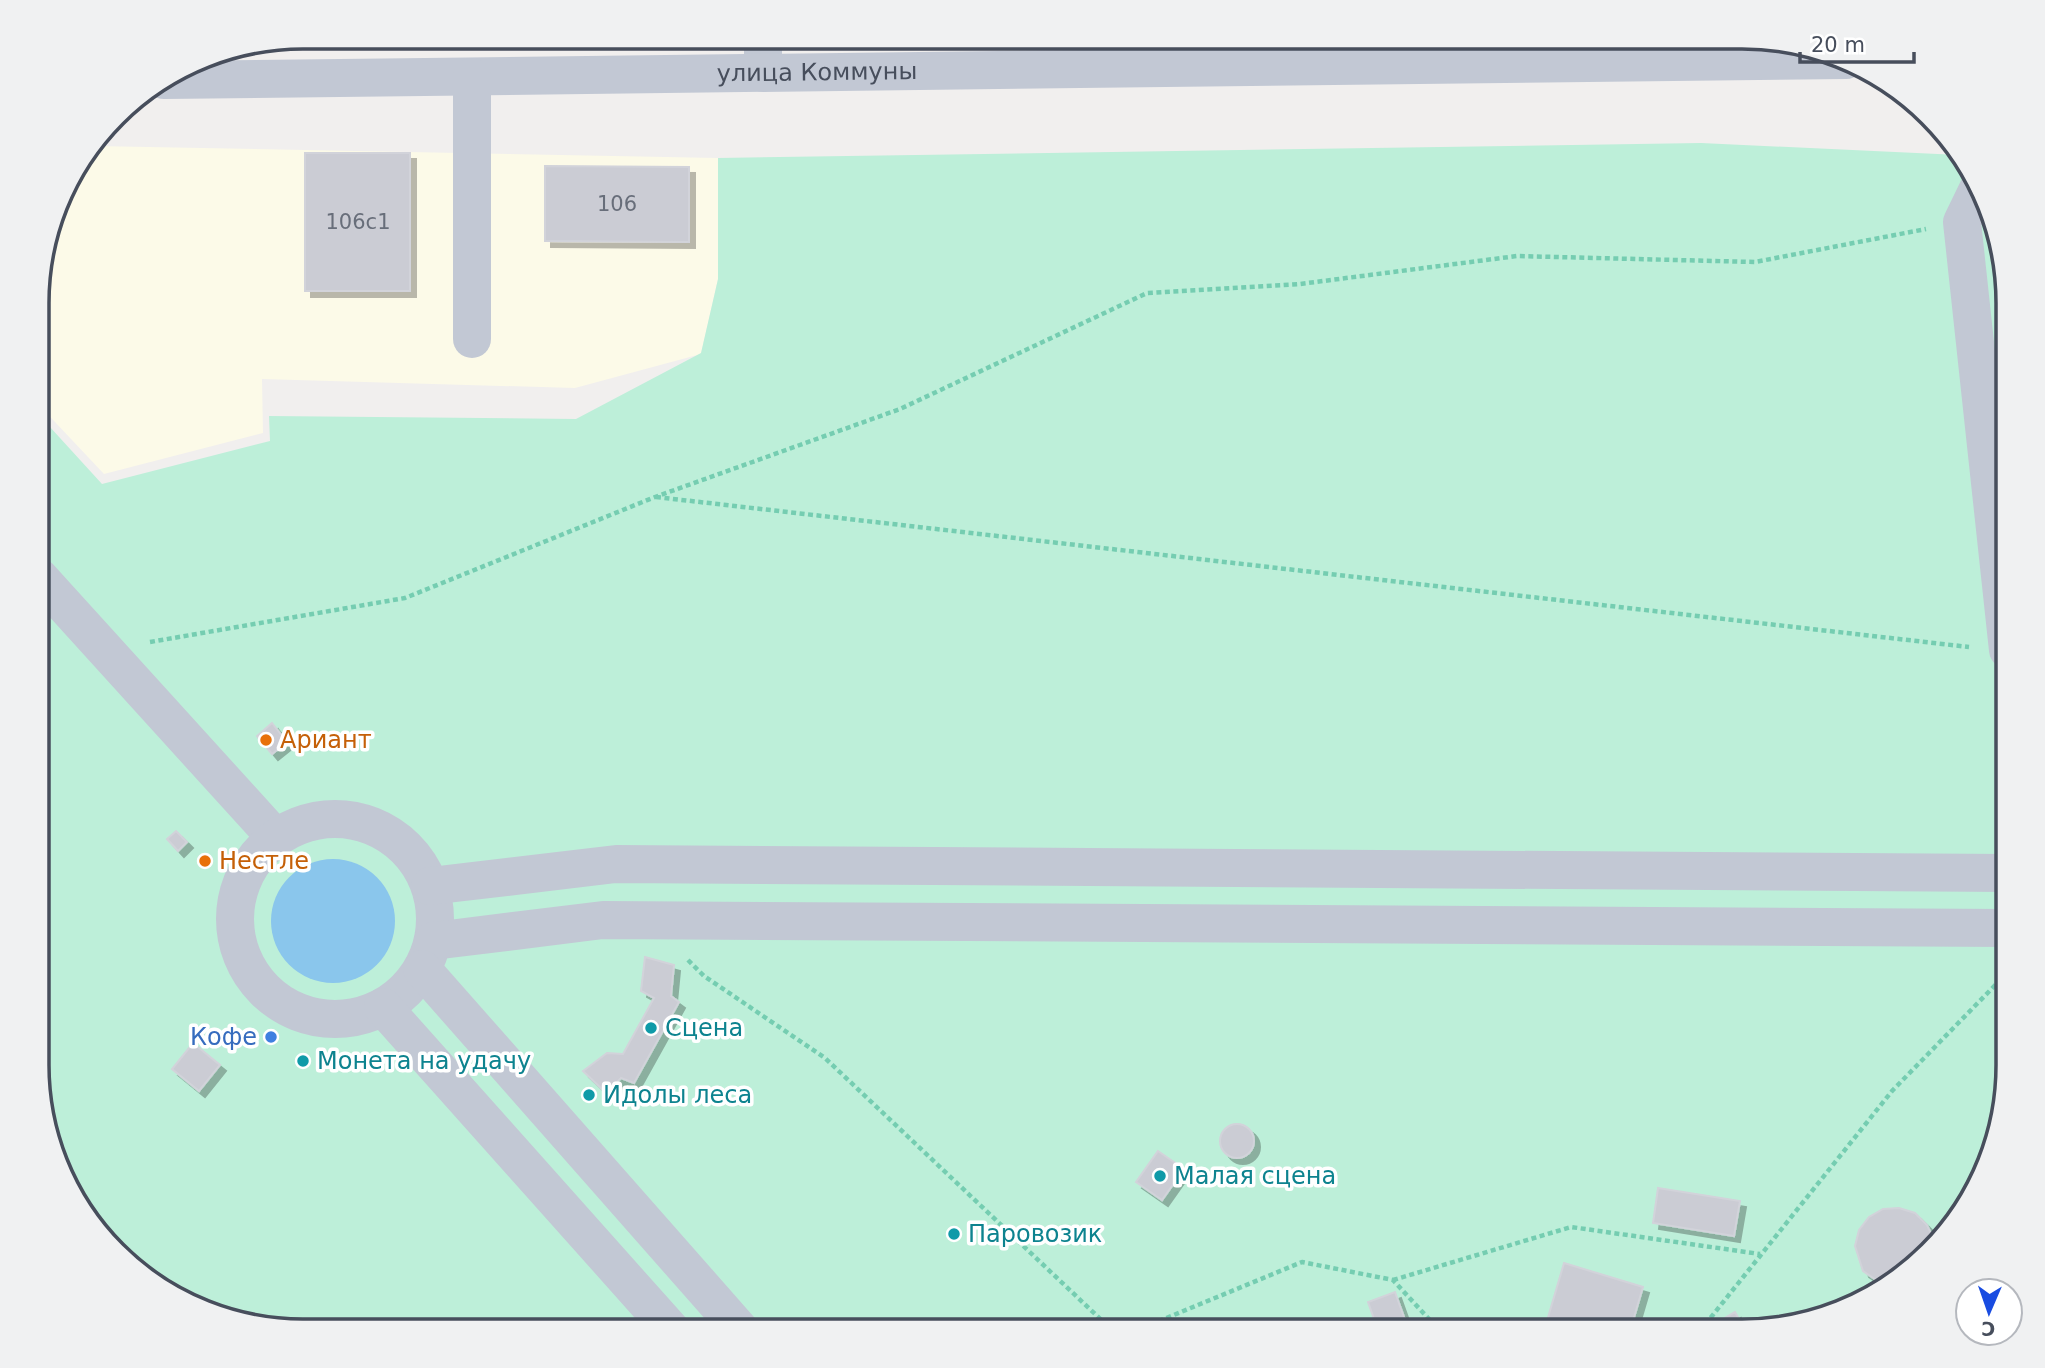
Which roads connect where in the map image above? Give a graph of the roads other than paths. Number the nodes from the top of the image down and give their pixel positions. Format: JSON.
{"nodes":[{"id":1,"x":763,"y":55,"type":"edge"},
{"id":2,"x":1804,"y":57,"type":"edge"},
{"id":3,"x":237,"y":65,"type":"edge"},
{"id":4,"x":193,"y":74,"type":"edge"},
{"id":5,"x":472,"y":77,"type":"junction"},
{"id":6,"x":1970,"y":206,"type":"edge"},
{"id":7,"x":472,"y":338,"type":"dead end"},
{"id":8,"x":49,"y":588,"type":"edge"},
{"id":9,"x":1994,"y":649,"type":"edge"},
{"id":10,"x":275,"y":837,"type":"junction"},
{"id":11,"x":1996,"y":873,"type":"edge"},
{"id":12,"x":430,"y":886,"type":"junction"},
{"id":13,"x":1996,"y":928,"type":"edge"},
{"id":14,"x":428,"y":955,"type":"junction"},
{"id":15,"x":383,"y":1007,"type":"junction"},
{"id":16,"x":661,"y":1319,"type":"edge"},
{"id":17,"x":731,"y":1319,"type":"edge"}],
"edges":[{"from":1,"to":2,"type":"street","name":"улица Коммуны"},
{"from":1,"to":5,"type":"street","name":"улица Коммуны"},
{"from":3,"to":4,"type":"street","name":"улица Коммуны"},
{"from":3,"to":5,"type":"street","name":"улица Коммуны"},
{"from":5,"to":7,"type":"street"},
{"from":6,"to":9,"type":"street"},
{"from":8,"to":10,"type":"street"},
{"from":10,"to":12,"type":"street"},
{"from":10,"to":15,"type":"street"},
{"from":11,"to":12,"type":"street"},
{"from":12,"to":14,"type":"street"},
{"from":13,"to":14,"type":"street"},
{"from":14,"to":15,"type":"street"},
{"from":14,"to":17,"type":"street"},
{"from":15,"to":16,"type":"street"}]}
